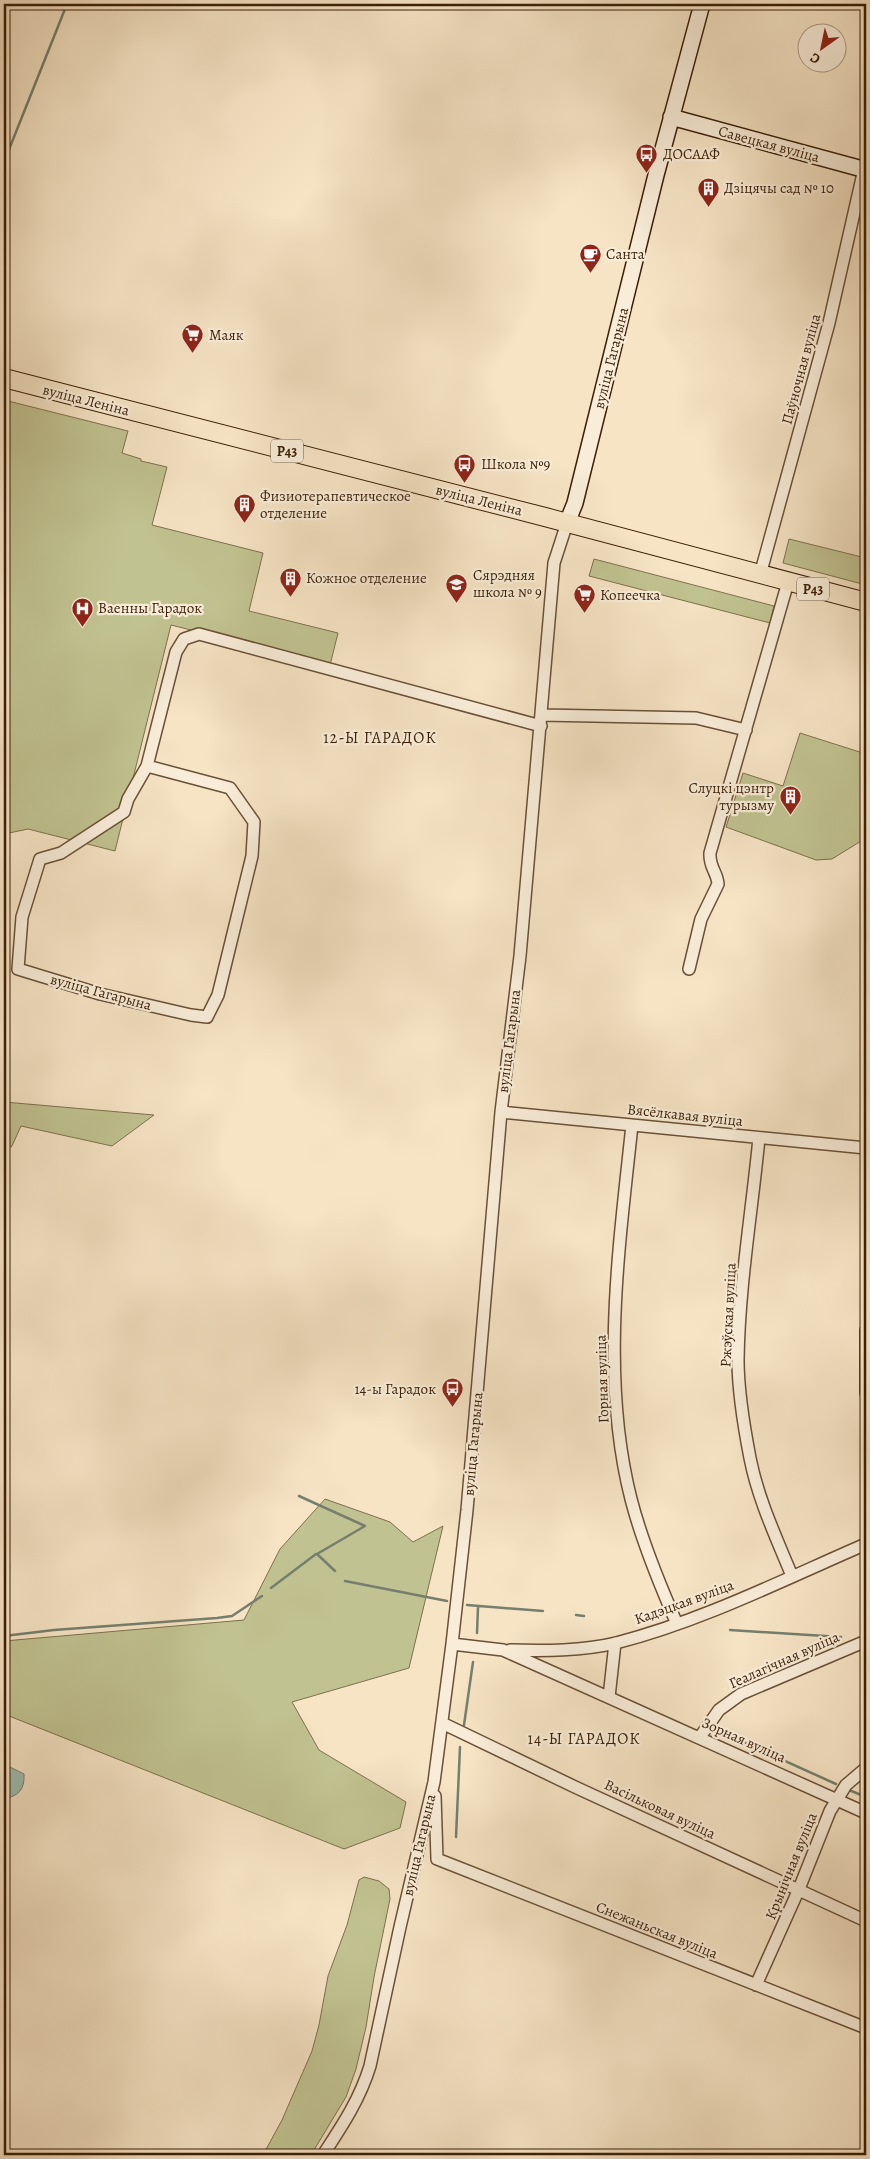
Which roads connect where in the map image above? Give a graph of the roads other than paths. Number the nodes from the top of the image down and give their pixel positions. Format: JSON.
{"nodes":[{"id":1,"x":702,"y":4,"type":"edge"},
{"id":2,"x":672,"y":117,"type":"junction"},
{"id":3,"x":865,"y":170,"type":"edge"},
{"id":4,"x":4,"y":378,"type":"edge"},
{"id":5,"x":567,"y":523,"type":"junction"},
{"id":6,"x":760,"y":575,"type":"junction"},
{"id":7,"x":788,"y":582,"type":"junction"},
{"id":8,"x":866,"y":602,"type":"edge"},
{"id":9,"x":541,"y":720,"type":"junction"},
{"id":10,"x":746,"y":730,"type":"junction"},
{"id":11,"x":147,"y":766,"type":"junction"},
{"id":12,"x":689,"y":969,"type":"dead end"},
{"id":13,"x":500,"y":1112,"type":"junction"},
{"id":14,"x":632,"y":1125,"type":"junction"},
{"id":15,"x":760,"y":1138,"type":"junction"},
{"id":16,"x":866,"y":1148,"type":"edge"},
{"id":17,"x":866,"y":1330,"type":"edge"},
{"id":18,"x":866,"y":1393,"type":"edge"},
{"id":19,"x":866,"y":1544,"type":"edge"},
{"id":20,"x":792,"y":1576,"type":"junction"},
{"id":21,"x":677,"y":1624,"type":"junction"},
{"id":22,"x":866,"y":1641,"type":"edge"},
{"id":23,"x":615,"y":1643,"type":"junction"},
{"id":24,"x":452,"y":1644,"type":"junction"},
{"id":25,"x":503,"y":1650,"type":"junction"},
{"id":26,"x":609,"y":1697,"type":"junction"},
{"id":27,"x":442,"y":1723,"type":"junction"},
{"id":28,"x":700,"y":1736,"type":"junction"},
{"id":29,"x":866,"y":1768,"type":"edge"},
{"id":30,"x":434,"y":1782,"type":"junction"},
{"id":31,"x":837,"y":1800,"type":"junction"},
{"id":32,"x":866,"y":1813,"type":"edge"},
{"id":33,"x":799,"y":1889,"type":"junction"},
{"id":34,"x":866,"y":1921,"type":"edge"},
{"id":35,"x":756,"y":1985,"type":"junction"},
{"id":36,"x":866,"y":2028,"type":"edge"},
{"id":37,"x":323,"y":2155,"type":"edge"}],
"edges":[{"from":1,"to":2,"type":"main road","name":"вуліца Гагарына"},
{"from":2,"to":3,"type":"main road","name":"Савецкая вуліца"},
{"from":2,"to":5,"type":"main road","name":"вуліца Гагарына"},
{"from":3,"to":6,"type":"street","name":"Паўночная вуліца"},
{"from":4,"to":5,"type":"main road","name":"вуліца Леніна","number":"Р43"},
{"from":5,"to":6,"type":"main road","name":"вуліца Леніна","number":"Р43"},
{"from":5,"to":9,"type":"street","name":"вуліца Гагарына"},
{"from":6,"to":7,"type":"main road","name":"вуліца Леніна","number":"Р43"},
{"from":7,"to":8,"type":"main road","name":"вуліца Леніна","number":"Р43"},
{"from":7,"to":10,"type":"street"},
{"from":9,"to":10,"type":"street"},
{"from":9,"to":11,"type":"street"},
{"from":9,"to":13,"type":"street","name":"вуліца Гагарына"},
{"from":10,"to":12,"type":"street"},
{"from":11,"to":11,"type":"street","name":"вуліца Гагарына"},
{"from":13,"to":14,"type":"street","name":"Вясёлкавая вуліца"},
{"from":13,"to":24,"type":"street","name":"вуліца Гагарына"},
{"from":14,"to":15,"type":"street","name":"Вясёлкавая вуліца"},
{"from":14,"to":21,"type":"street","name":"Горная вуліца"},
{"from":15,"to":16,"type":"street","name":"Вясёлкавая вуліца"},
{"from":15,"to":20,"type":"street","name":"Ржэўская вуліца"},
{"from":17,"to":18,"type":"street"},
{"from":19,"to":20,"type":"street","name":"Кадэцкая вуліца"},
{"from":20,"to":21,"type":"street","name":"Кадэцкая вуліца"},
{"from":21,"to":23,"type":"street","name":"Кадэцкая вуліца"},
{"from":22,"to":28,"type":"street","name":"Геалагічная вуліца"},
{"from":23,"to":25,"type":"street","name":"Кадэцкая вуліца"},
{"from":23,"to":26,"type":"street"},
{"from":24,"to":25,"type":"street","name":"Зорная вуліца"},
{"from":24,"to":27,"type":"street","name":"вуліца Гагарына"},
{"from":25,"to":26,"type":"street","name":"Зорная вуліца"},
{"from":26,"to":28,"type":"street","name":"Зорная вуліца"},
{"from":27,"to":30,"type":"street","name":"вуліца Гагарына"},
{"from":27,"to":33,"type":"street","name":"Васільковая вуліца"},
{"from":28,"to":31,"type":"street","name":"Зорная вуліца"},
{"from":29,"to":31,"type":"street","name":"Крынічная вуліца"},
{"from":30,"to":35,"type":"street","name":"Снежаньская вуліца"},
{"from":30,"to":37,"type":"street","name":"вуліца Гагарына"},
{"from":31,"to":32,"type":"street","name":"Зорная вуліца"},
{"from":31,"to":33,"type":"street","name":"Крынічная вуліца"},
{"from":33,"to":34,"type":"street","name":"Васільковая вуліца"},
{"from":33,"to":35,"type":"street","name":"Крынічная вуліца"},
{"from":35,"to":36,"type":"street","name":"Снежаньская вуліца"}]}
